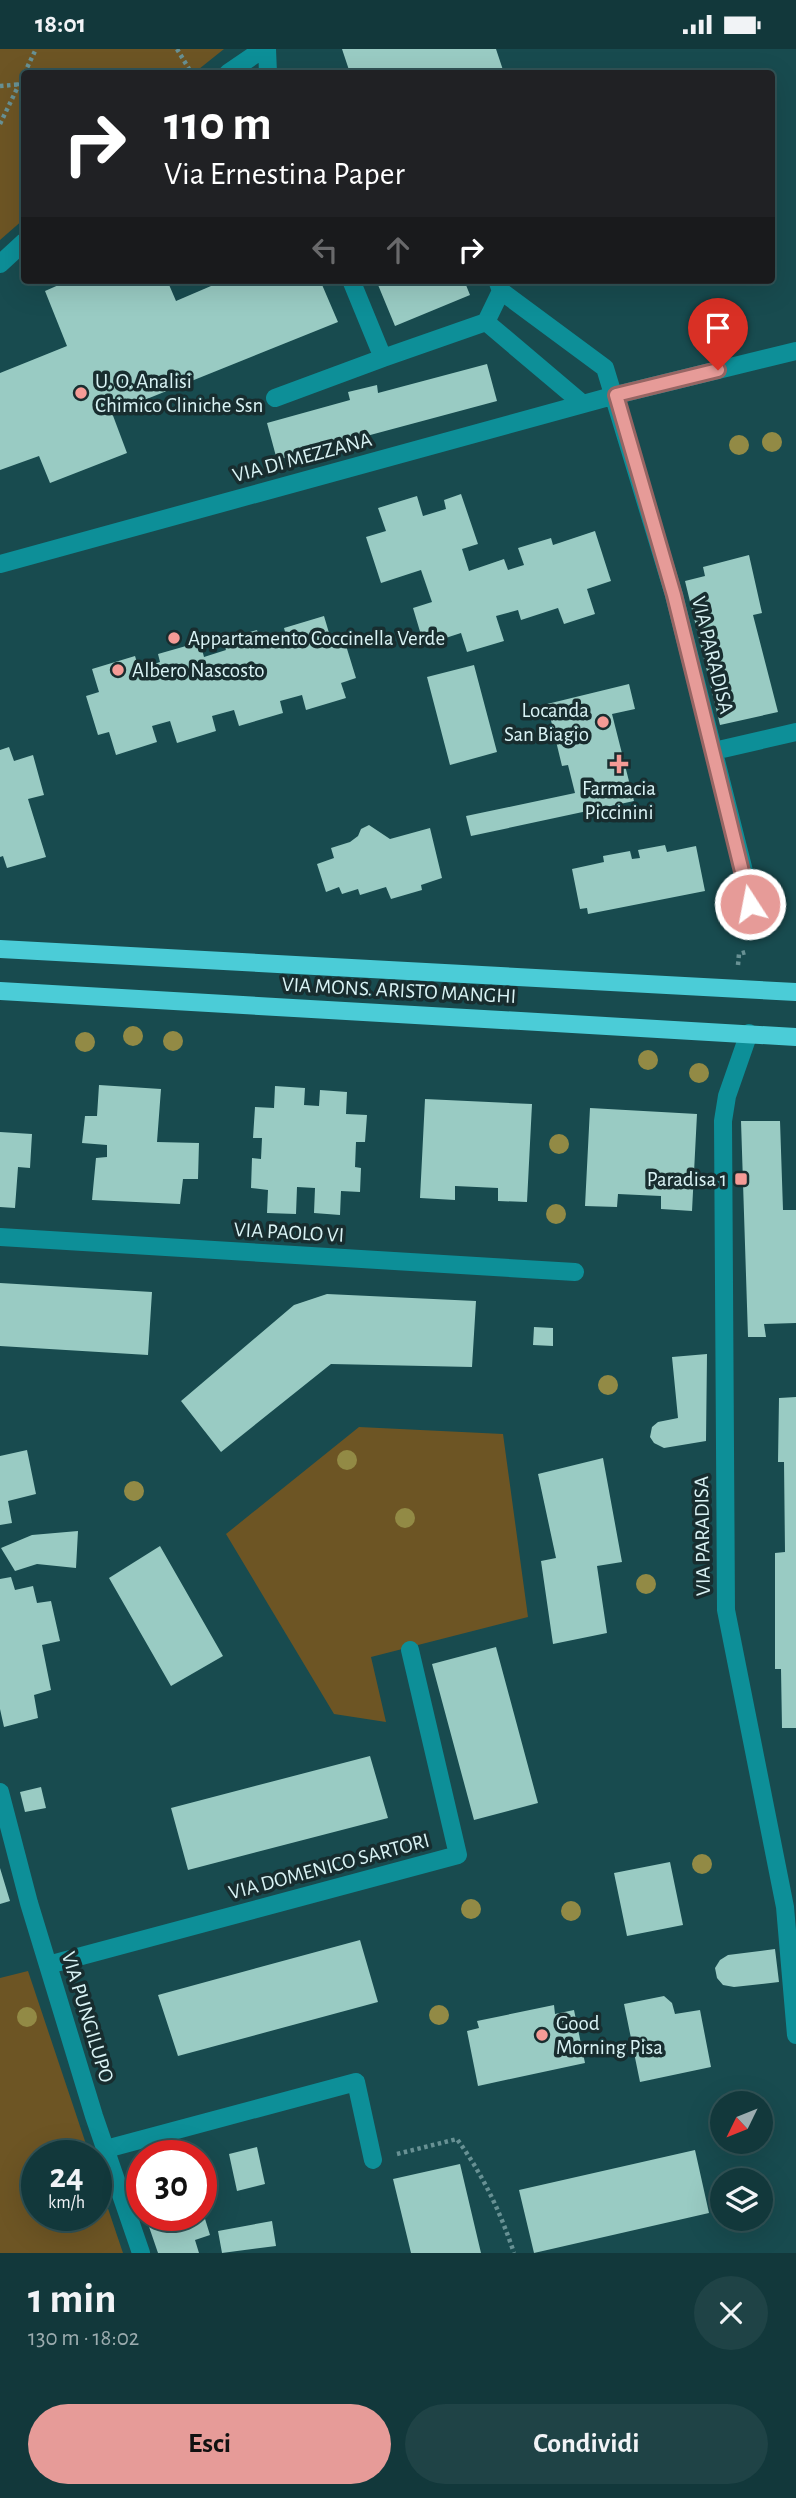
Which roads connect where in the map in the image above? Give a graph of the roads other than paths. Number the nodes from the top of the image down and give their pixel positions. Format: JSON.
{"nodes":[{"id":1,"x":265,"y":49,"type":"edge"},
{"id":2,"x":233,"y":70,"type":"edge"},
{"id":3,"x":268,"y":70,"type":"edge"},
{"id":4,"x":21,"y":245,"type":"edge"},
{"id":5,"x":0,"y":264,"type":"edge"},
{"id":6,"x":353,"y":284,"type":"edge"},
{"id":7,"x":499,"y":285,"type":"edge"},
{"id":8,"x":486,"y":322,"type":"junction"},
{"id":9,"x":796,"y":351,"type":"edge"},
{"id":10,"x":383,"y":358,"type":"junction"},
{"id":11,"x":616,"y":395,"type":"junction"},
{"id":12,"x":275,"y":398,"type":"dead end"},
{"id":13,"x":583,"y":404,"type":"junction"},
{"id":14,"x":0,"y":563,"type":"edge"},
{"id":15,"x":796,"y":732,"type":"edge"},
{"id":16,"x":714,"y":751,"type":"junction"},
{"id":17,"x":754,"y":929,"type":"dead end"},
{"id":18,"x":0,"y":949,"type":"edge"},
{"id":19,"x":0,"y":991,"type":"edge"},
{"id":20,"x":796,"y":992,"type":"edge"},
{"id":21,"x":748,"y":1033,"type":"junction"},
{"id":22,"x":796,"y":1037,"type":"edge"},
{"id":23,"x":0,"y":1237,"type":"edge"},
{"id":24,"x":575,"y":1272,"type":"dead end"},
{"id":25,"x":410,"y":1650,"type":"dead end"},
{"id":26,"x":0,"y":1792,"type":"edge"},
{"id":27,"x":793,"y":1939,"type":"edge"},
{"id":28,"x":48,"y":1965,"type":"junction"},
{"id":29,"x":796,"y":2035,"type":"edge"},
{"id":30,"x":103,"y":2140,"type":"edge"},
{"id":31,"x":112,"y":2147,"type":"edge"},
{"id":32,"x":373,"y":2160,"type":"road end"},
{"id":33,"x":112,"y":2167,"type":"edge"},
{"id":34,"x":141,"y":2253,"type":"edge"}],
"edges":[{"from":1,"to":2,"type":"street"},
{"from":1,"to":3,"type":"street"},
{"from":4,"to":5,"type":"street"},
{"from":6,"to":10,"type":"street"},
{"from":7,"to":8,"type":"street"},
{"from":7,"to":11,"type":"street","name":"VIA PARADISA"},
{"from":8,"to":10,"type":"street"},
{"from":8,"to":13,"type":"street"},
{"from":9,"to":11,"type":"street","name":"VIA DI MEZZANA"},
{"from":10,"to":12,"type":"street"},
{"from":11,"to":13,"type":"street","name":"VIA DI MEZZANA"},
{"from":11,"to":16,"type":"street","name":"VIA PARADISA"},
{"from":13,"to":14,"type":"street","name":"VIA DI MEZZANA"},
{"from":15,"to":16,"type":"street"},
{"from":16,"to":17,"type":"street","name":"VIA PARADISA"},
{"from":18,"to":20,"type":"main road","name":"VIA MONS. ARISTO MANGHI"},
{"from":19,"to":21,"type":"main road","name":"VIA MONS. ARISTO MANGHI"},
{"from":21,"to":22,"type":"main road","name":"VIA MONS. ARISTO MANGHI"},
{"from":21,"to":27,"type":"street","name":"VIA PARADISA"},
{"from":23,"to":24,"type":"street","name":"VIA PAOLO VI"},
{"from":25,"to":28,"type":"street","name":"VIA DOMENICO SARTORI"},
{"from":26,"to":28,"type":"street","name":"VIA PUNGILUPO"},
{"from":27,"to":29,"type":"street","name":"VIA PARADISA"},
{"from":28,"to":30,"type":"street","name":"VIA PUNGILUPO"},
{"from":31,"to":32,"type":"street"},
{"from":33,"to":34,"type":"street","name":"VIA PUNGILUPO"}]}
